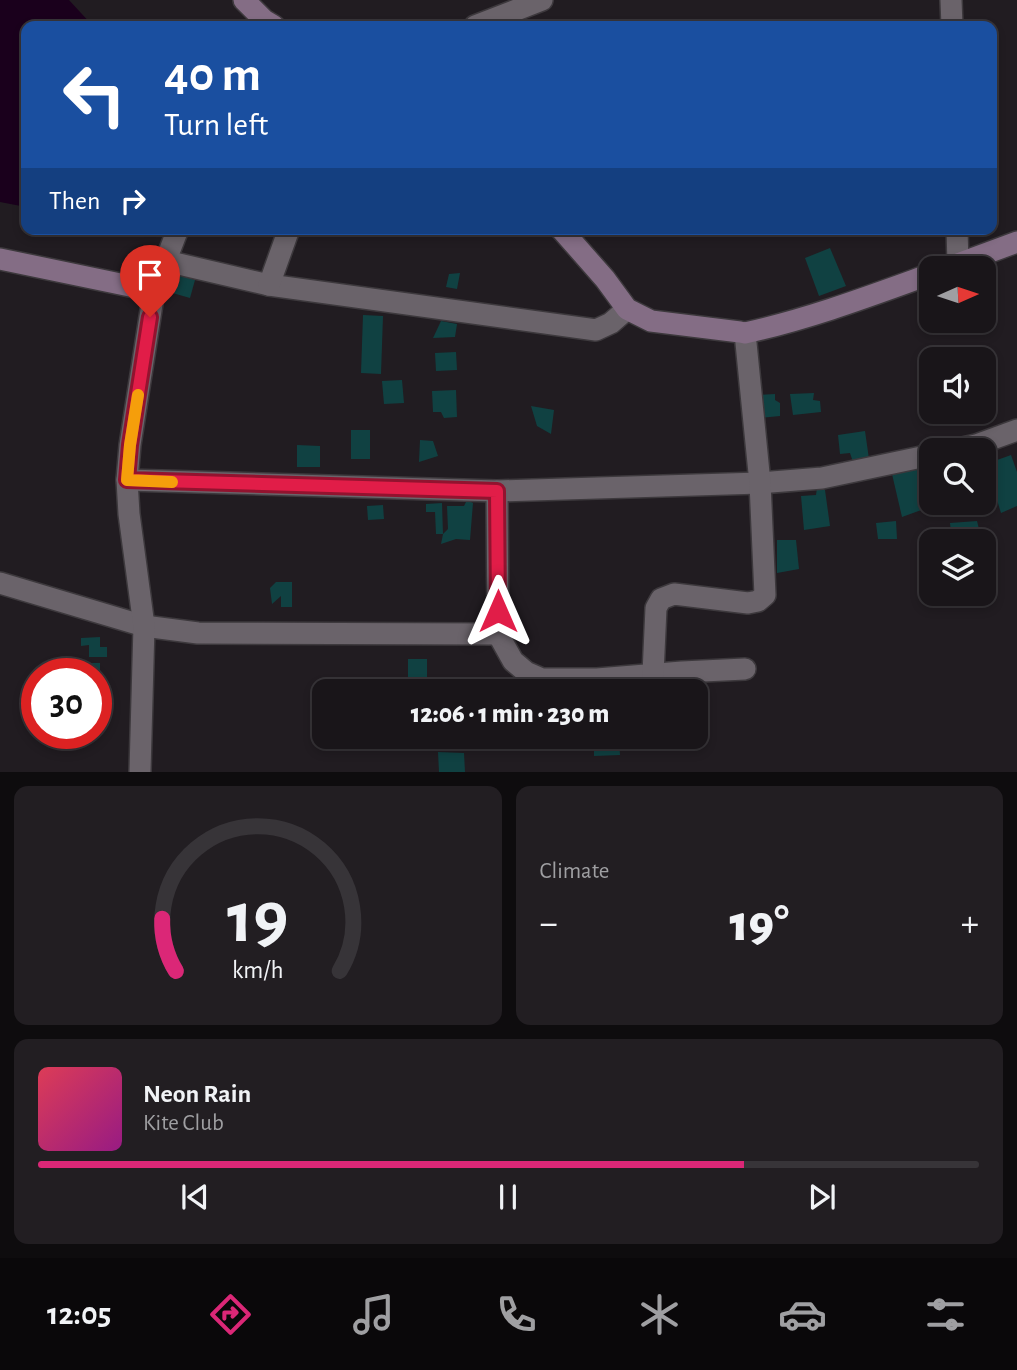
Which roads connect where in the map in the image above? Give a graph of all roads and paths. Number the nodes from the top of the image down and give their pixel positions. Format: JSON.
{"nodes":[{"id":1,"x":244,"y":0,"type":"edge"},
{"id":2,"x":542,"y":0,"type":"edge"},
{"id":3,"x":951,"y":0,"type":"edge"},
{"id":4,"x":264,"y":21,"type":"edge"},
{"id":5,"x":488,"y":21,"type":"edge"},
{"id":6,"x":952,"y":21,"type":"edge"},
{"id":7,"x":176,"y":235,"type":"edge"},
{"id":8,"x":287,"y":235,"type":"edge"},
{"id":9,"x":566,"y":235,"type":"edge"},
{"id":10,"x":956,"y":235,"type":"edge"},
{"id":11,"x":1017,"y":242,"type":"edge"},
{"id":12,"x":953,"y":256,"type":"edge"},
{"id":13,"x":979,"y":256,"type":"edge"},
{"id":14,"x":0,"y":259,"type":"edge"},
{"id":15,"x":166,"y":261,"type":"junction"},
{"id":16,"x":919,"y":278,"type":"edge"},
{"id":17,"x":269,"y":285,"type":"junction"},
{"id":18,"x":154,"y":291,"type":"junction"},
{"id":19,"x":626,"y":309,"type":"junction"},
{"id":20,"x":745,"y":333,"type":"junction"},
{"id":21,"x":1017,"y":430,"type":"edge"},
{"id":22,"x":995,"y":438,"type":"edge"},
{"id":23,"x":919,"y":458,"type":"edge"},
{"id":24,"x":127,"y":480,"type":"junction"},
{"id":25,"x":760,"y":483,"type":"junction"},
{"id":26,"x":497,"y":491,"type":"junction"},
{"id":27,"x":0,"y":583,"type":"edge"},
{"id":28,"x":144,"y":626,"type":"junction"},
{"id":29,"x":498,"y":634,"type":"junction"},
{"id":30,"x":745,"y":668,"type":"dead end"},
{"id":31,"x":653,"y":674,"type":"junction"},
{"id":32,"x":140,"y":771,"type":"edge"}],
"edges":[{"from":1,"to":4,"type":"main road"},
{"from":2,"to":5,"type":"street"},
{"from":3,"to":6,"type":"street"},
{"from":7,"to":15,"type":"street"},
{"from":8,"to":17,"type":"street"},
{"from":9,"to":19,"type":"main road"},
{"from":10,"to":12,"type":"street"},
{"from":11,"to":13,"type":"main road"},
{"from":14,"to":18,"type":"main road"},
{"from":15,"to":17,"type":"street"},
{"from":15,"to":18,"type":"street"},
{"from":16,"to":20,"type":"main road"},
{"from":17,"to":19,"type":"street"},
{"from":18,"to":24,"type":"street"},
{"from":19,"to":20,"type":"main road"},
{"from":20,"to":25,"type":"street"},
{"from":21,"to":22,"type":"street"},
{"from":23,"to":25,"type":"street"},
{"from":24,"to":26,"type":"street"},
{"from":24,"to":28,"type":"street"},
{"from":25,"to":26,"type":"street"},
{"from":25,"to":31,"type":"street"},
{"from":26,"to":29,"type":"street"},
{"from":27,"to":28,"type":"street"},
{"from":28,"to":29,"type":"street"},
{"from":28,"to":32,"type":"street"},
{"from":29,"to":31,"type":"street"},
{"from":30,"to":31,"type":"street"}]}
